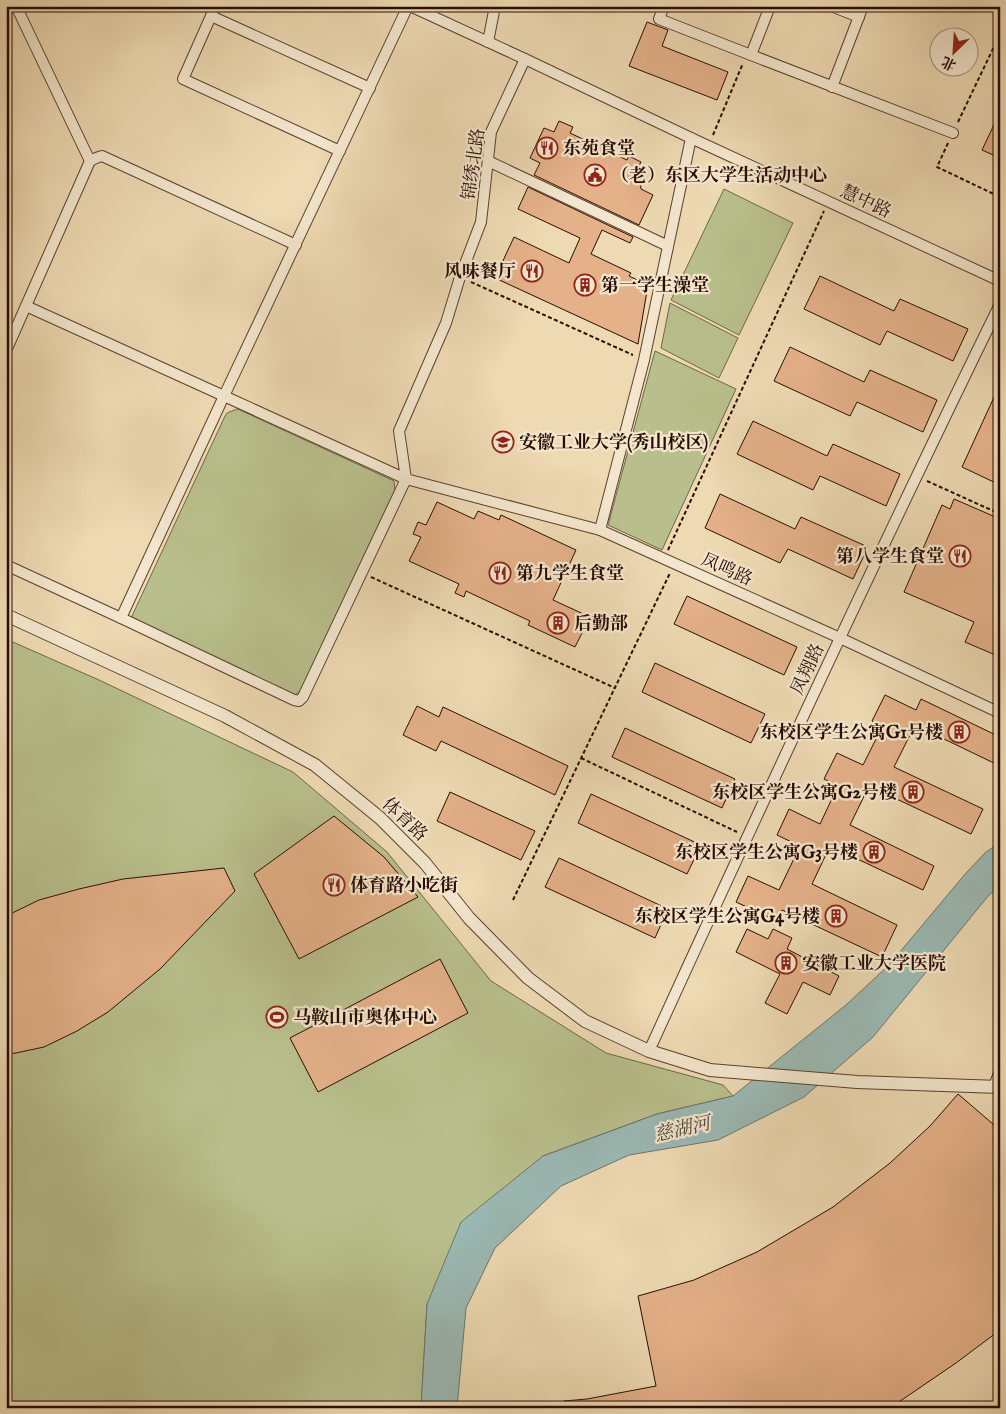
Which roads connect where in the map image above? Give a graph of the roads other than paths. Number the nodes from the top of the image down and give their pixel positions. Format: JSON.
{"nodes":[{"id":1,"x":16,"y":6,"type":"edge"},
{"id":2,"x":409,"y":6,"type":"edge"},
{"id":3,"x":495,"y":6,"type":"edge"},
{"id":4,"x":664,"y":6,"type":"edge"},
{"id":5,"x":770,"y":6,"type":"edge"},
{"id":6,"x":832,"y":6,"type":"edge"},
{"id":7,"x":863,"y":6,"type":"edge"},
{"id":8,"x":213,"y":11,"type":"edge"},
{"id":9,"x":859,"y":16,"type":"junction"},
{"id":10,"x":488,"y":42,"type":"junction"},
{"id":11,"x":751,"y":55,"type":"junction"},
{"id":12,"x":525,"y":58,"type":"junction"},
{"id":13,"x":832,"y":86,"type":"junction"},
{"id":14,"x":370,"y":88,"type":"junction"},
{"id":15,"x":953,"y":133,"type":"road end"},
{"id":16,"x":691,"y":138,"type":"junction"},
{"id":17,"x":340,"y":151,"type":"junction"},
{"id":18,"x":90,"y":161,"type":"junction"},
{"id":19,"x":488,"y":161,"type":"junction"},
{"id":20,"x":296,"y":244,"type":"junction"},
{"id":21,"x":668,"y":246,"type":"junction"},
{"id":22,"x":1000,"y":281,"type":"edge"},
{"id":23,"x":1000,"y":304,"type":"edge"},
{"id":24,"x":26,"y":306,"type":"junction"},
{"id":25,"x":6,"y":351,"type":"edge"},
{"id":26,"x":224,"y":396,"type":"junction"},
{"id":27,"x":406,"y":479,"type":"junction"},
{"id":28,"x":600,"y":530,"type":"junction"},
{"id":29,"x":6,"y":565,"type":"edge"},
{"id":30,"x":6,"y":614,"type":"edge"},
{"id":31,"x":120,"y":618,"type":"junction"},
{"id":32,"x":840,"y":638,"type":"junction"},
{"id":33,"x":1000,"y":714,"type":"edge"},
{"id":34,"x":649,"y":1051,"type":"junction"},
{"id":35,"x":1000,"y":1071,"type":"edge"},
{"id":36,"x":997,"y":1086,"type":"edge"}],
"edges":[{"from":1,"to":18,"type":"street"},
{"from":2,"to":10,"type":"street","name":"慧中路"},
{"from":2,"to":14,"type":"street"},
{"from":3,"to":10,"type":"street"},
{"from":4,"to":11,"type":"street"},
{"from":5,"to":11,"type":"street"},
{"from":6,"to":9,"type":"street"},
{"from":7,"to":9,"type":"street"},
{"from":8,"to":14,"type":"street"},
{"from":8,"to":17,"type":"street"},
{"from":9,"to":13,"type":"street"},
{"from":10,"to":12,"type":"street","name":"慧中路"},
{"from":11,"to":13,"type":"street"},
{"from":12,"to":16,"type":"street","name":"慧中路"},
{"from":12,"to":19,"type":"street","name":"锦绣北路"},
{"from":13,"to":15,"type":"street"},
{"from":14,"to":17,"type":"street"},
{"from":16,"to":21,"type":"street"},
{"from":16,"to":22,"type":"street","name":"慧中路"},
{"from":17,"to":20,"type":"street"},
{"from":18,"to":20,"type":"street"},
{"from":18,"to":24,"type":"street"},
{"from":19,"to":21,"type":"street"},
{"from":19,"to":27,"type":"street","name":"锦绣北路"},
{"from":20,"to":26,"type":"street"},
{"from":21,"to":28,"type":"street"},
{"from":23,"to":32,"type":"street","name":"凤翔路"},
{"from":24,"to":25,"type":"street"},
{"from":24,"to":26,"type":"street","name":"凤鸣路"},
{"from":26,"to":27,"type":"street","name":"凤鸣路"},
{"from":26,"to":31,"type":"street"},
{"from":27,"to":28,"type":"street","name":"凤鸣路"},
{"from":27,"to":31,"type":"street"},
{"from":28,"to":32,"type":"street","name":"凤鸣路"},
{"from":29,"to":31,"type":"street"},
{"from":30,"to":34,"type":"street","name":"体育路"},
{"from":32,"to":33,"type":"street","name":"凤鸣路"},
{"from":32,"to":34,"type":"street","name":"凤翔路"},
{"from":34,"to":36,"type":"street","name":"体育路"},
{"from":35,"to":36,"type":"street"}]}
